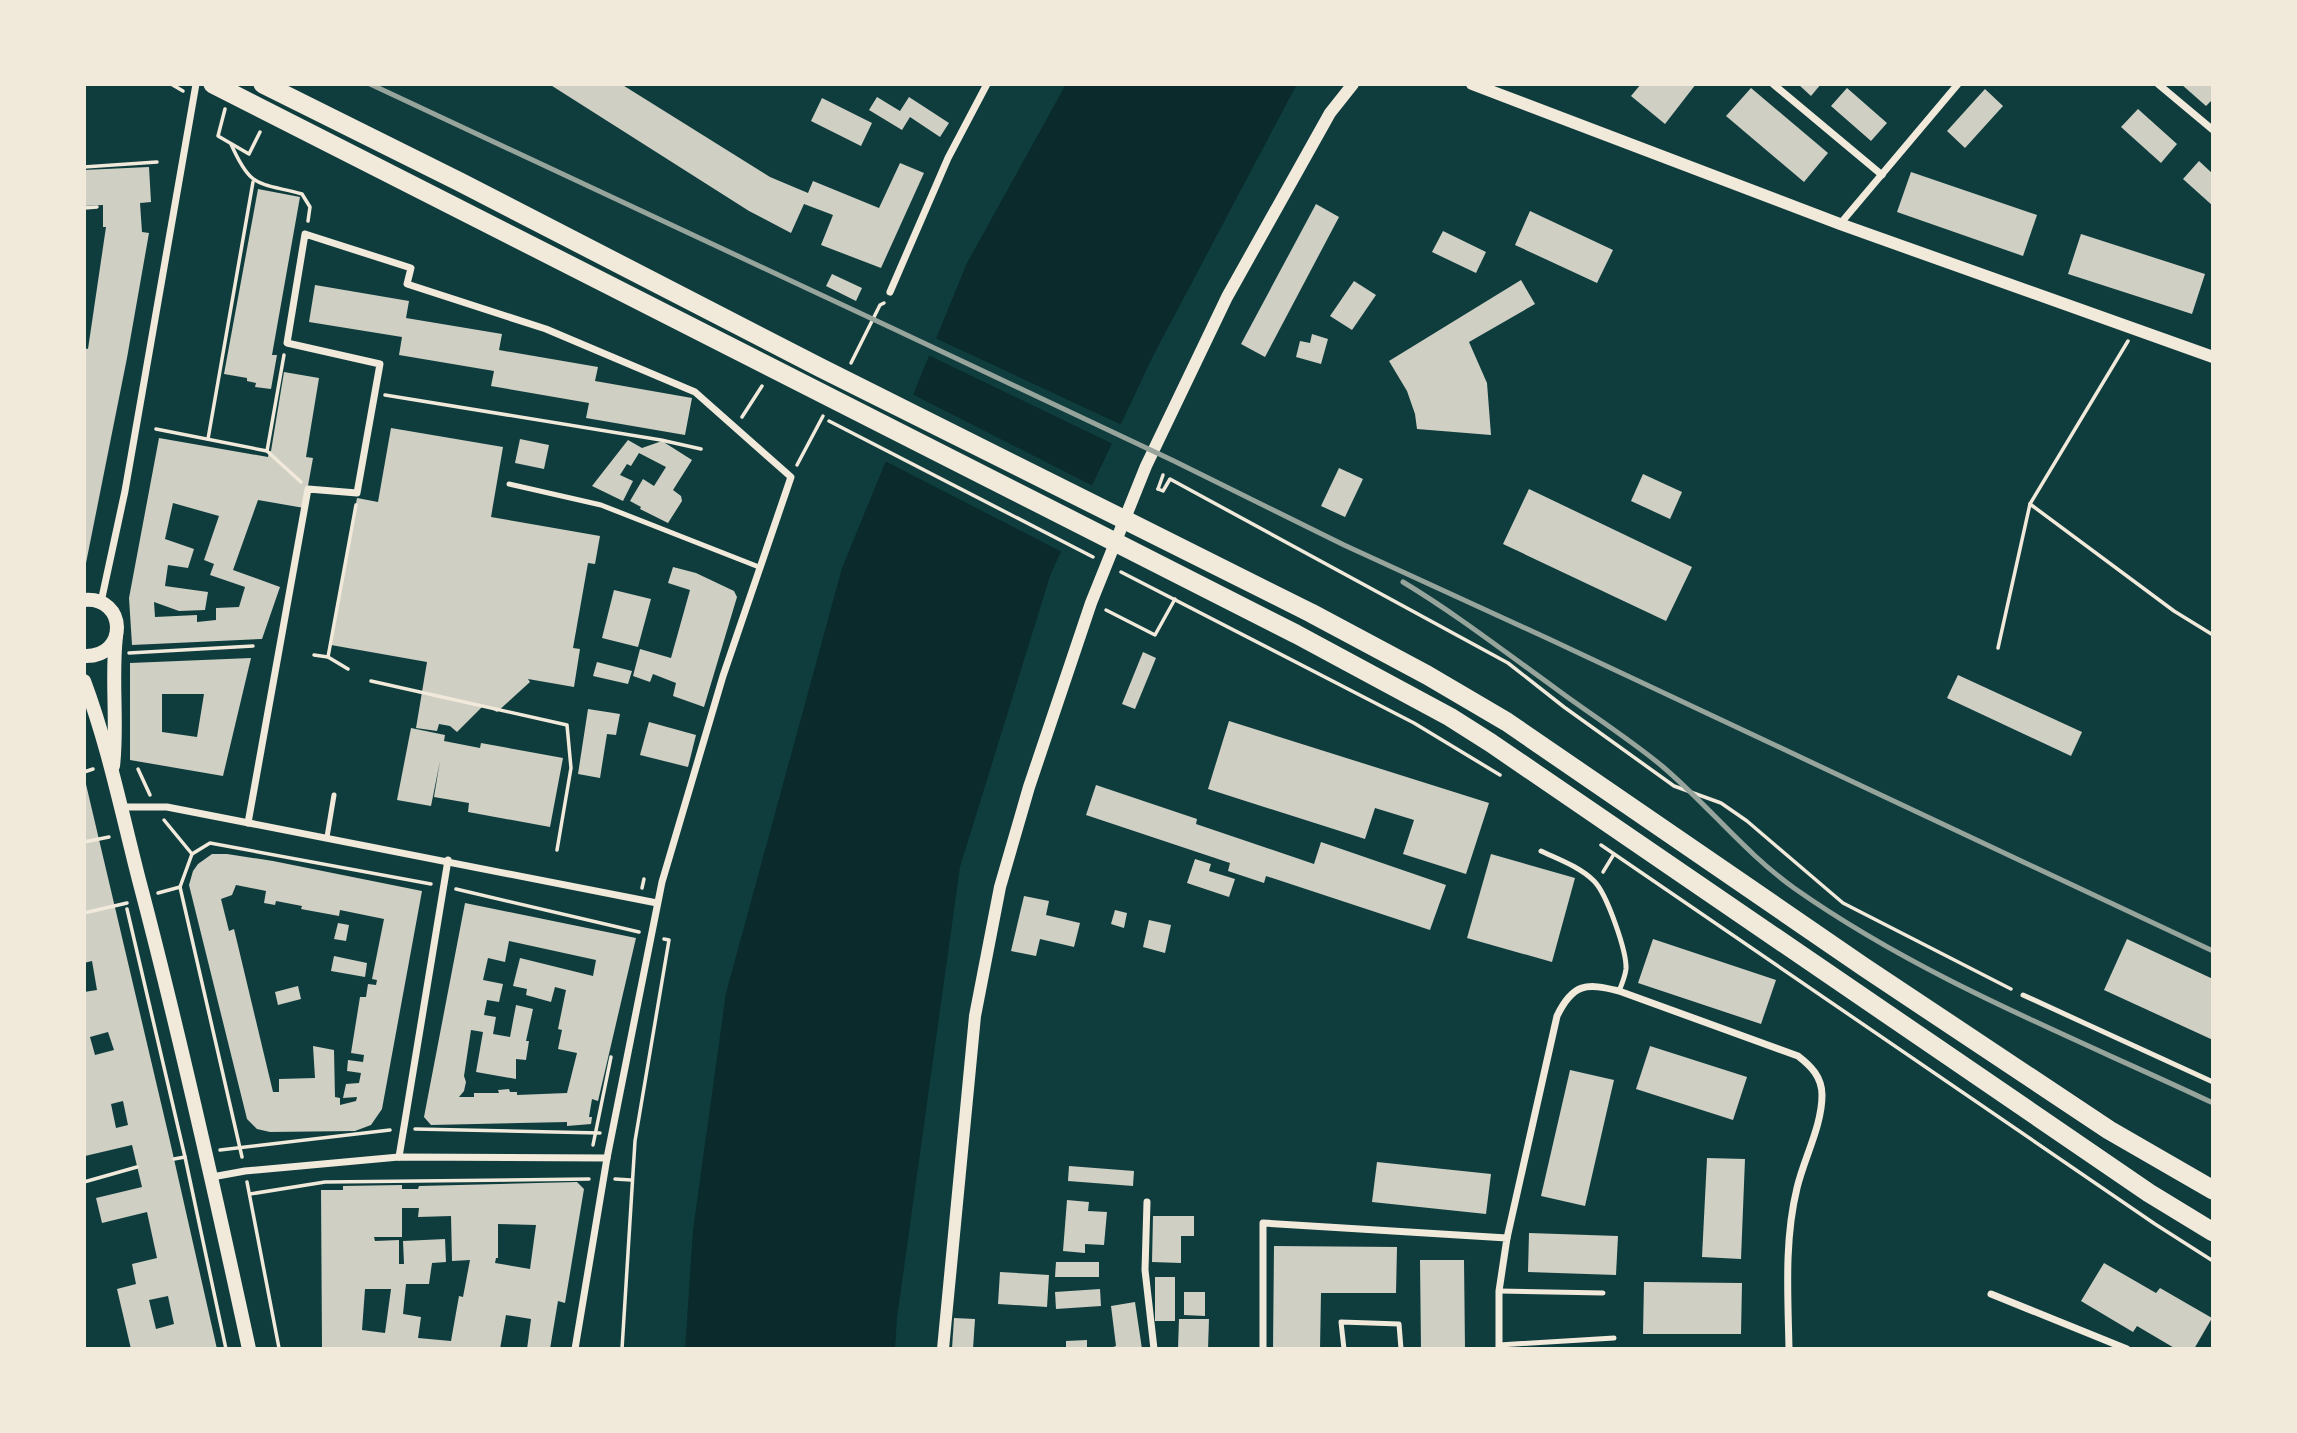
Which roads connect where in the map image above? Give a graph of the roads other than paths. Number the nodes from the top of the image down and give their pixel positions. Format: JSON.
{"nodes":[{"id":1,"x":195,"y":84,"type":"edge"},
{"id":2,"x":213,"y":84,"type":"edge"},
{"id":3,"x":263,"y":84,"type":"edge"},
{"id":4,"x":987,"y":84,"type":"edge"},
{"id":5,"x":1353,"y":84,"type":"edge"},
{"id":6,"x":1472,"y":84,"type":"edge"},
{"id":7,"x":1773,"y":84,"type":"edge"},
{"id":8,"x":1958,"y":84,"type":"edge"},
{"id":9,"x":2158,"y":84,"type":"edge"},
{"id":10,"x":1487,"y":87,"type":"edge"},
{"id":11,"x":2213,"y":130,"type":"edge"},
{"id":12,"x":1882,"y":175,"type":"junction"},
{"id":13,"x":1840,"y":224,"type":"junction"},
{"id":14,"x":890,"y":292,"type":"dead end"},
{"id":15,"x":2213,"y":357,"type":"edge"},
{"id":16,"x":509,"y":484,"type":"dead end"},
{"id":17,"x":759,"y":567,"type":"junction"},
{"id":18,"x":84,"y":600,"type":"edge"},
{"id":19,"x":101,"y":602,"type":"junction"},
{"id":20,"x":116,"y":636,"type":"junction"},
{"id":21,"x":84,"y":656,"type":"edge"},
{"id":22,"x":84,"y":681,"type":"edge"},
{"id":23,"x":112,"y":774,"type":"junction"},
{"id":24,"x":334,"y":795,"type":"dead end"},
{"id":25,"x":120,"y":807,"type":"junction"},
{"id":26,"x":248,"y":824,"type":"junction"},
{"id":27,"x":327,"y":837,"type":"junction"},
{"id":28,"x":1541,"y":851,"type":"dead end"},
{"id":29,"x":448,"y":860,"type":"junction"},
{"id":30,"x":657,"y":903,"type":"junction"},
{"id":31,"x":1619,"y":990,"type":"junction"},
{"id":32,"x":2022,"y":995,"type":"road end"},
{"id":33,"x":2213,"y":1082,"type":"edge"},
{"id":34,"x":399,"y":1157,"type":"junction"},
{"id":35,"x":607,"y":1158,"type":"junction"},
{"id":36,"x":212,"y":1177,"type":"junction"},
{"id":37,"x":2213,"y":1189,"type":"edge"},
{"id":38,"x":1147,"y":1202,"type":"dead end"},
{"id":39,"x":2213,"y":1232,"type":"edge"},
{"id":40,"x":1507,"y":1238,"type":"junction"},
{"id":41,"x":1499,"y":1291,"type":"junction"},
{"id":42,"x":1603,"y":1293,"type":"dead end"},
{"id":43,"x":1991,"y":1294,"type":"dead end"},
{"id":44,"x":1614,"y":1338,"type":"dead end"},
{"id":45,"x":1499,"y":1347,"type":"edge"},
{"id":46,"x":249,"y":1349,"type":"edge"},
{"id":47,"x":575,"y":1349,"type":"edge"},
{"id":48,"x":943,"y":1349,"type":"edge"},
{"id":49,"x":1154,"y":1349,"type":"edge"},
{"id":50,"x":1263,"y":1349,"type":"edge"},
{"id":51,"x":1344,"y":1349,"type":"edge"},
{"id":52,"x":1401,"y":1349,"type":"edge"},
{"id":53,"x":1789,"y":1349,"type":"edge"},
{"id":54,"x":2127,"y":1349,"type":"edge"}],
"edges":[{"from":1,"to":19,"type":"street"},
{"from":2,"to":39,"type":"highway"},
{"from":3,"to":37,"type":"highway"},
{"from":4,"to":14,"type":"street"},
{"from":5,"to":48,"type":"street"},
{"from":6,"to":10,"type":"street"},
{"from":7,"to":12,"type":"street"},
{"from":8,"to":12,"type":"street"},
{"from":9,"to":11,"type":"street"},
{"from":10,"to":13,"type":"street"},
{"from":12,"to":13,"type":"street"},
{"from":13,"to":15,"type":"street"},
{"from":16,"to":17,"type":"lane"},
{"from":17,"to":26,"type":"street"},
{"from":17,"to":30,"type":"street"},
{"from":18,"to":19,"type":"main road"},
{"from":19,"to":20,"type":"main road"},
{"from":20,"to":21,"type":"main road"},
{"from":20,"to":23,"type":"main road"},
{"from":22,"to":23,"type":"main road"},
{"from":23,"to":25,"type":"main road"},
{"from":24,"to":27,"type":"lane"},
{"from":25,"to":26,"type":"street"},
{"from":25,"to":36,"type":"main road"},
{"from":26,"to":27,"type":"street"},
{"from":27,"to":29,"type":"street"},
{"from":28,"to":31,"type":"lane"},
{"from":29,"to":30,"type":"street"},
{"from":29,"to":34,"type":"street"},
{"from":30,"to":35,"type":"street"},
{"from":31,"to":40,"type":"street"},
{"from":31,"to":53,"type":"street"},
{"from":32,"to":33,"type":"lane"},
{"from":34,"to":35,"type":"street"},
{"from":34,"to":36,"type":"street"},
{"from":35,"to":47,"type":"street"},
{"from":36,"to":46,"type":"main road"},
{"from":38,"to":49,"type":"street"},
{"from":40,"to":41,"type":"street"},
{"from":40,"to":50,"type":"street"},
{"from":41,"to":42,"type":"lane"},
{"from":41,"to":45,"type":"street"},
{"from":43,"to":54,"type":"street"},
{"from":44,"to":45,"type":"lane"},
{"from":51,"to":52,"type":"lane"}]}
